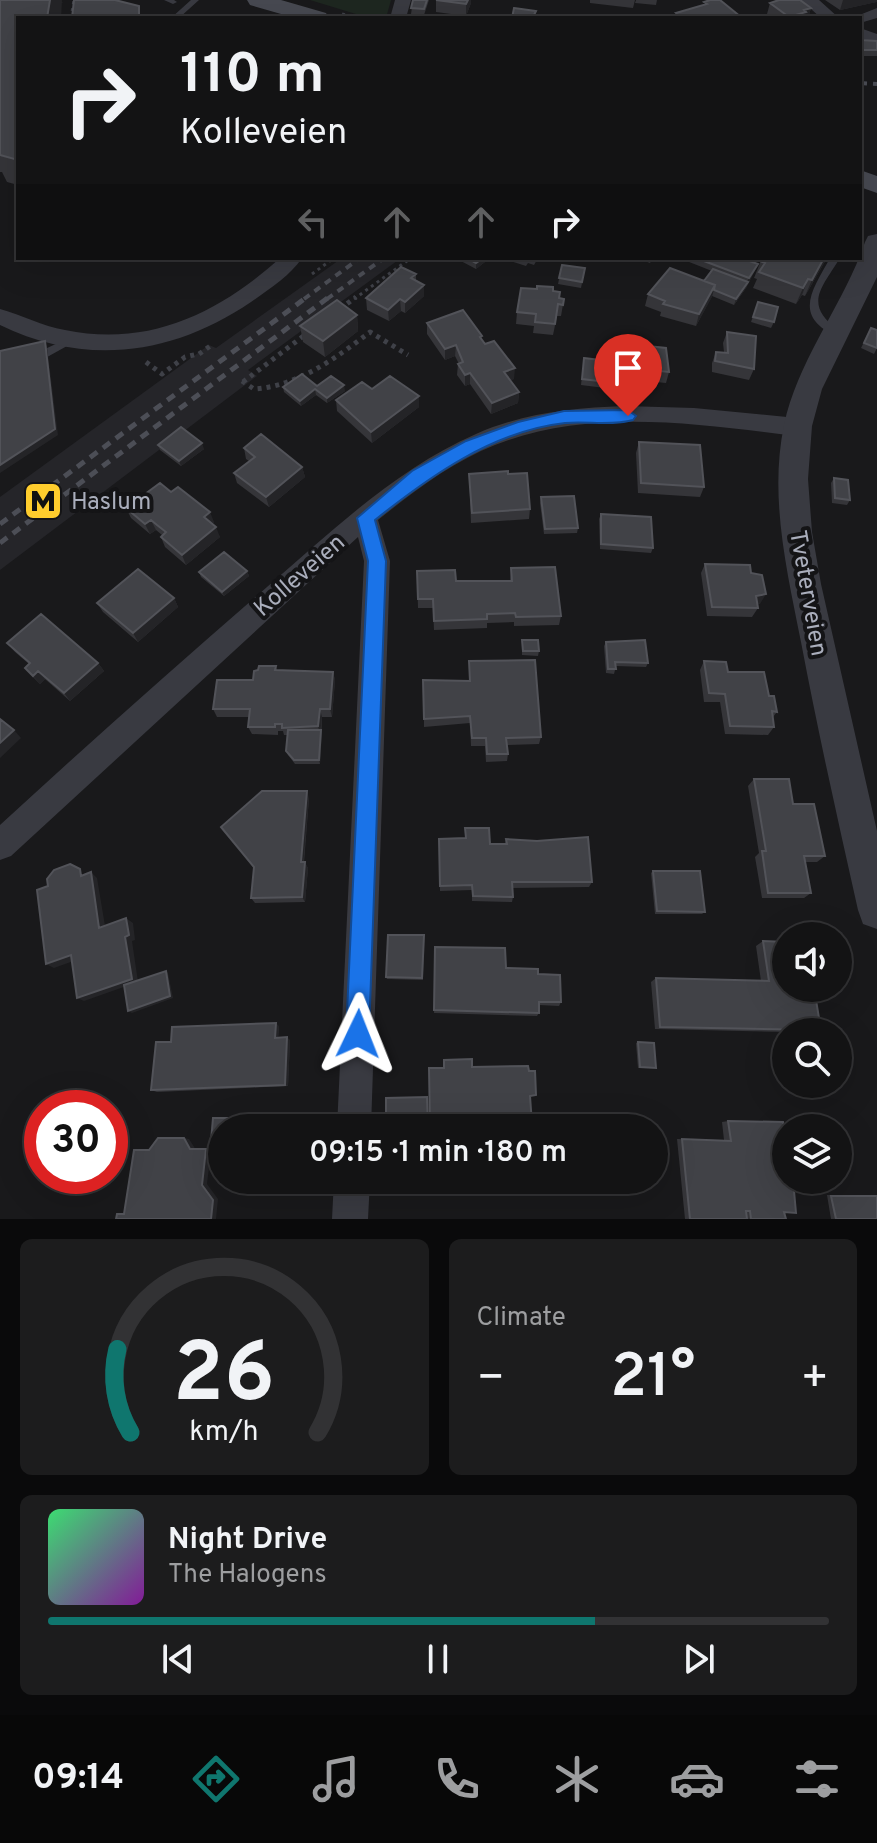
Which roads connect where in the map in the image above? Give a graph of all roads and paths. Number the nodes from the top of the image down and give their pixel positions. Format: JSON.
{"nodes":[{"id":1,"x":195,"y":0,"type":"edge"},
{"id":2,"x":258,"y":0,"type":"edge"},
{"id":3,"x":809,"y":0,"type":"edge"},
{"id":4,"x":177,"y":16,"type":"edge"},
{"id":5,"x":311,"y":16,"type":"edge"},
{"id":6,"x":829,"y":16,"type":"edge"},
{"id":7,"x":877,"y":173,"type":"edge"},
{"id":8,"x":877,"y":184,"type":"edge"},
{"id":9,"x":877,"y":242,"type":"edge"},
{"id":10,"x":289,"y":260,"type":"edge"},
{"id":11,"x":408,"y":260,"type":"edge"},
{"id":12,"x":834,"y":260,"type":"edge"},
{"id":13,"x":869,"y":274,"type":"edge"},
{"id":14,"x":0,"y":316,"type":"edge"},
{"id":15,"x":328,"y":317,"type":"edge"},
{"id":16,"x":307,"y":333,"type":"edge"},
{"id":17,"x":836,"y":333,"type":"junction"},
{"id":18,"x":73,"y":338,"type":"junction"},
{"id":19,"x":210,"y":346,"type":"dead end"},
{"id":20,"x":408,"y":355,"type":"dead end"},
{"id":21,"x":26,"y":367,"type":"edge"},
{"id":22,"x":167,"y":370,"type":"dead end"},
{"id":23,"x":797,"y":427,"type":"junction"},
{"id":24,"x":365,"y":518,"type":"junction"},
{"id":25,"x":0,"y":845,"type":"edge"},
{"id":26,"x":877,"y":910,"type":"edge"},
{"id":27,"x":355,"y":1114,"type":"edge"},
{"id":28,"x":351,"y":1194,"type":"edge"},
{"id":29,"x":350,"y":1219,"type":"edge"}],
"edges":[{"from":1,"to":4,"type":"lane"},
{"from":2,"to":5,"type":"main road"},
{"from":3,"to":6,"type":"street"},
{"from":7,"to":8,"type":"main road"},
{"from":9,"to":13,"type":"street","name":"Tveterveien"},
{"from":10,"to":18,"type":"street"},
{"from":11,"to":15,"type":"path"},
{"from":12,"to":17,"type":"lane"},
{"from":13,"to":17,"type":"street","name":"Tveterveien"},
{"from":14,"to":18,"type":"street"},
{"from":16,"to":20,"type":"path"},
{"from":17,"to":23,"type":"street","name":"Tveterveien"},
{"from":18,"to":21,"type":"lane"},
{"from":19,"to":22,"type":"path"},
{"from":23,"to":24,"type":"street","name":"Kolleveien"},
{"from":23,"to":26,"type":"street","name":"Tveterveien"},
{"from":24,"to":25,"type":"street","name":"Kolleveien"},
{"from":24,"to":27,"type":"street"},
{"from":28,"to":29,"type":"street"}]}
